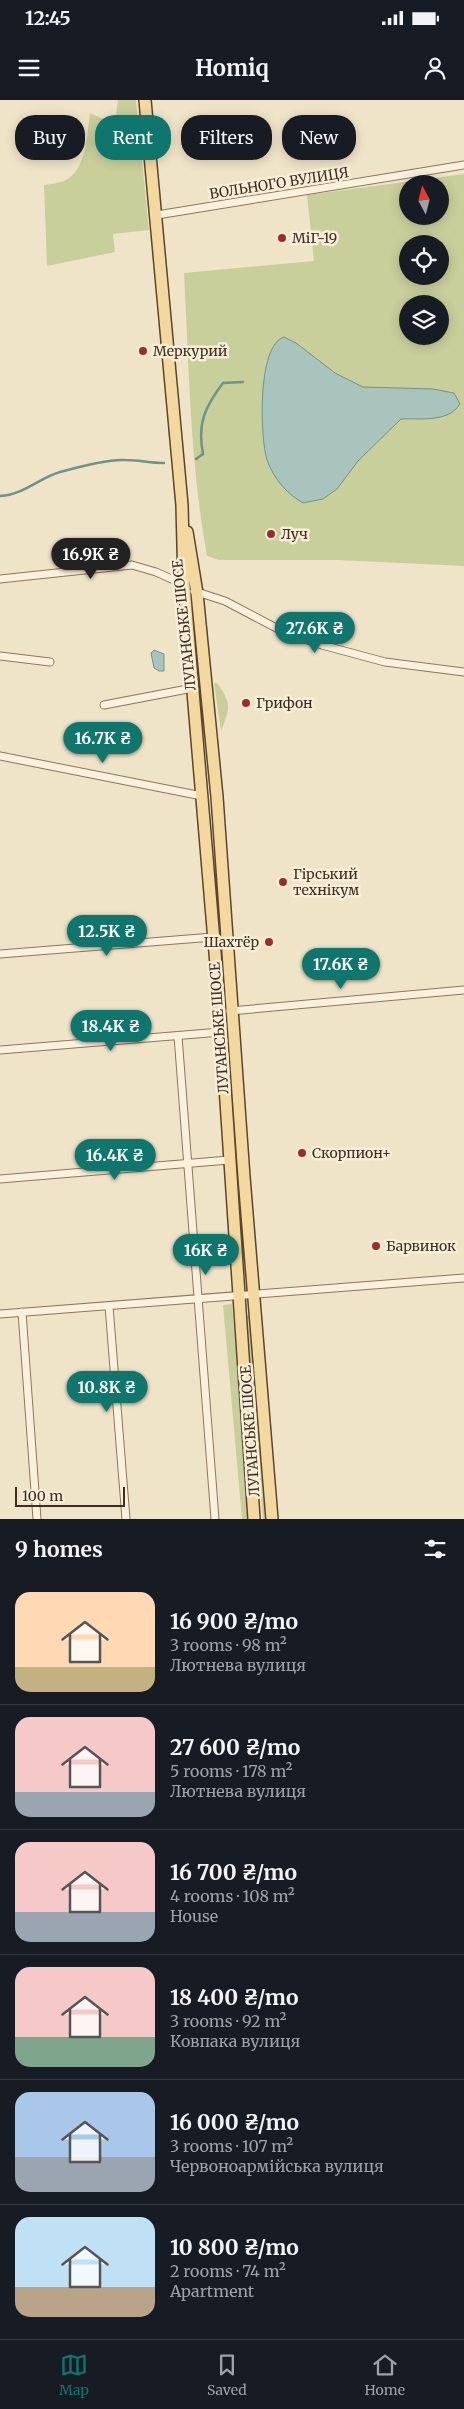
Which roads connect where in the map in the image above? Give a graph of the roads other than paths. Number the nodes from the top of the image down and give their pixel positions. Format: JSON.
{"nodes":[{"id":1,"x":146,"y":100,"type":"edge"},
{"id":2,"x":464,"y":165,"type":"edge"},
{"id":3,"x":156,"y":215,"type":"junction"},
{"id":4,"x":182,"y":506,"type":"junction"},
{"id":5,"x":0,"y":578,"type":"edge"},
{"id":6,"x":184,"y":585,"type":"junction"},
{"id":7,"x":197,"y":593,"type":"junction"},
{"id":8,"x":0,"y":656,"type":"edge"},
{"id":9,"x":50,"y":662,"type":"dead end"},
{"id":10,"x":464,"y":672,"type":"edge"},
{"id":11,"x":193,"y":688,"type":"junction"},
{"id":12,"x":104,"y":705,"type":"dead end"},
{"id":13,"x":0,"y":756,"type":"edge"},
{"id":14,"x":202,"y":796,"type":"junction"},
{"id":15,"x":213,"y":937,"type":"junction"},
{"id":16,"x":0,"y":954,"type":"edge"},
{"id":17,"x":464,"y":990,"type":"edge"},
{"id":18,"x":233,"y":1011,"type":"junction"},
{"id":19,"x":220,"y":1012,"type":"junction"},
{"id":20,"x":221,"y":1032,"type":"junction"},
{"id":21,"x":178,"y":1036,"type":"junction"},
{"id":22,"x":0,"y":1050,"type":"edge"},
{"id":23,"x":229,"y":1160,"type":"junction"},
{"id":24,"x":188,"y":1164,"type":"junction"},
{"id":25,"x":0,"y":1180,"type":"edge"},
{"id":26,"x":464,"y":1278,"type":"edge"},
{"id":27,"x":255,"y":1294,"type":"junction"},
{"id":28,"x":240,"y":1295,"type":"junction"},
{"id":29,"x":196,"y":1299,"type":"junction"},
{"id":30,"x":109,"y":1306,"type":"junction"},
{"id":31,"x":22,"y":1312,"type":"junction"},
{"id":32,"x":0,"y":1314,"type":"edge"},
{"id":33,"x":37,"y":1519,"type":"edge"},
{"id":34,"x":126,"y":1519,"type":"edge"},
{"id":35,"x":215,"y":1519,"type":"edge"},
{"id":36,"x":254,"y":1519,"type":"edge"},
{"id":37,"x":272,"y":1519,"type":"edge"}],
"edges":[{"from":1,"to":3,"type":"main road","name":"ЛУГАНСЬКЕ ШОСЕ"},
{"from":2,"to":3,"type":"street","name":"ВОЛЬНОГО ВУЛИЦЯ"},
{"from":3,"to":4,"type":"main road","name":"ЛУГАНСЬКЕ ШОСЕ"},
{"from":4,"to":6,"type":"main road","name":"ЛУГАНСЬКЕ ШОСЕ"},
{"from":4,"to":7,"type":"main road","name":"ЛУГАНСЬКЕ ШОСЕ"},
{"from":5,"to":6,"type":"street"},
{"from":6,"to":7,"type":"street"},
{"from":6,"to":11,"type":"main road","name":"ЛУГАНСЬКЕ ШОСЕ"},
{"from":7,"to":10,"type":"street"},
{"from":7,"to":18,"type":"main road","name":"ЛУГАНСЬКЕ ШОСЕ"},
{"from":8,"to":9,"type":"street"},
{"from":11,"to":12,"type":"street"},
{"from":11,"to":14,"type":"main road","name":"ЛУГАНСЬКЕ ШОСЕ"},
{"from":13,"to":14,"type":"street"},
{"from":14,"to":15,"type":"main road","name":"ЛУГАНСЬКЕ ШОСЕ"},
{"from":15,"to":16,"type":"street"},
{"from":15,"to":19,"type":"main road","name":"ЛУГАНСЬКЕ ШОСЕ"},
{"from":17,"to":18,"type":"street"},
{"from":18,"to":19,"type":"street"},
{"from":18,"to":27,"type":"main road","name":"ЛУГАНСЬКЕ ШОСЕ"},
{"from":19,"to":20,"type":"main road","name":"ЛУГАНСЬКЕ ШОСЕ"},
{"from":20,"to":21,"type":"street"},
{"from":20,"to":23,"type":"main road","name":"ЛУГАНСЬКЕ ШОСЕ"},
{"from":21,"to":22,"type":"street"},
{"from":21,"to":24,"type":"street"},
{"from":23,"to":24,"type":"street"},
{"from":23,"to":28,"type":"main road","name":"ЛУГАНСЬКЕ ШОСЕ"},
{"from":24,"to":25,"type":"street"},
{"from":24,"to":29,"type":"street"},
{"from":26,"to":27,"type":"street"},
{"from":27,"to":28,"type":"street"},
{"from":27,"to":37,"type":"main road","name":"ЛУГАНСЬКЕ ШОСЕ"},
{"from":28,"to":29,"type":"street"},
{"from":28,"to":36,"type":"main road","name":"ЛУГАНСЬКЕ ШОСЕ"},
{"from":29,"to":30,"type":"street"},
{"from":29,"to":35,"type":"street"},
{"from":30,"to":31,"type":"street"},
{"from":30,"to":34,"type":"street"},
{"from":31,"to":32,"type":"street"},
{"from":31,"to":33,"type":"street"}]}
